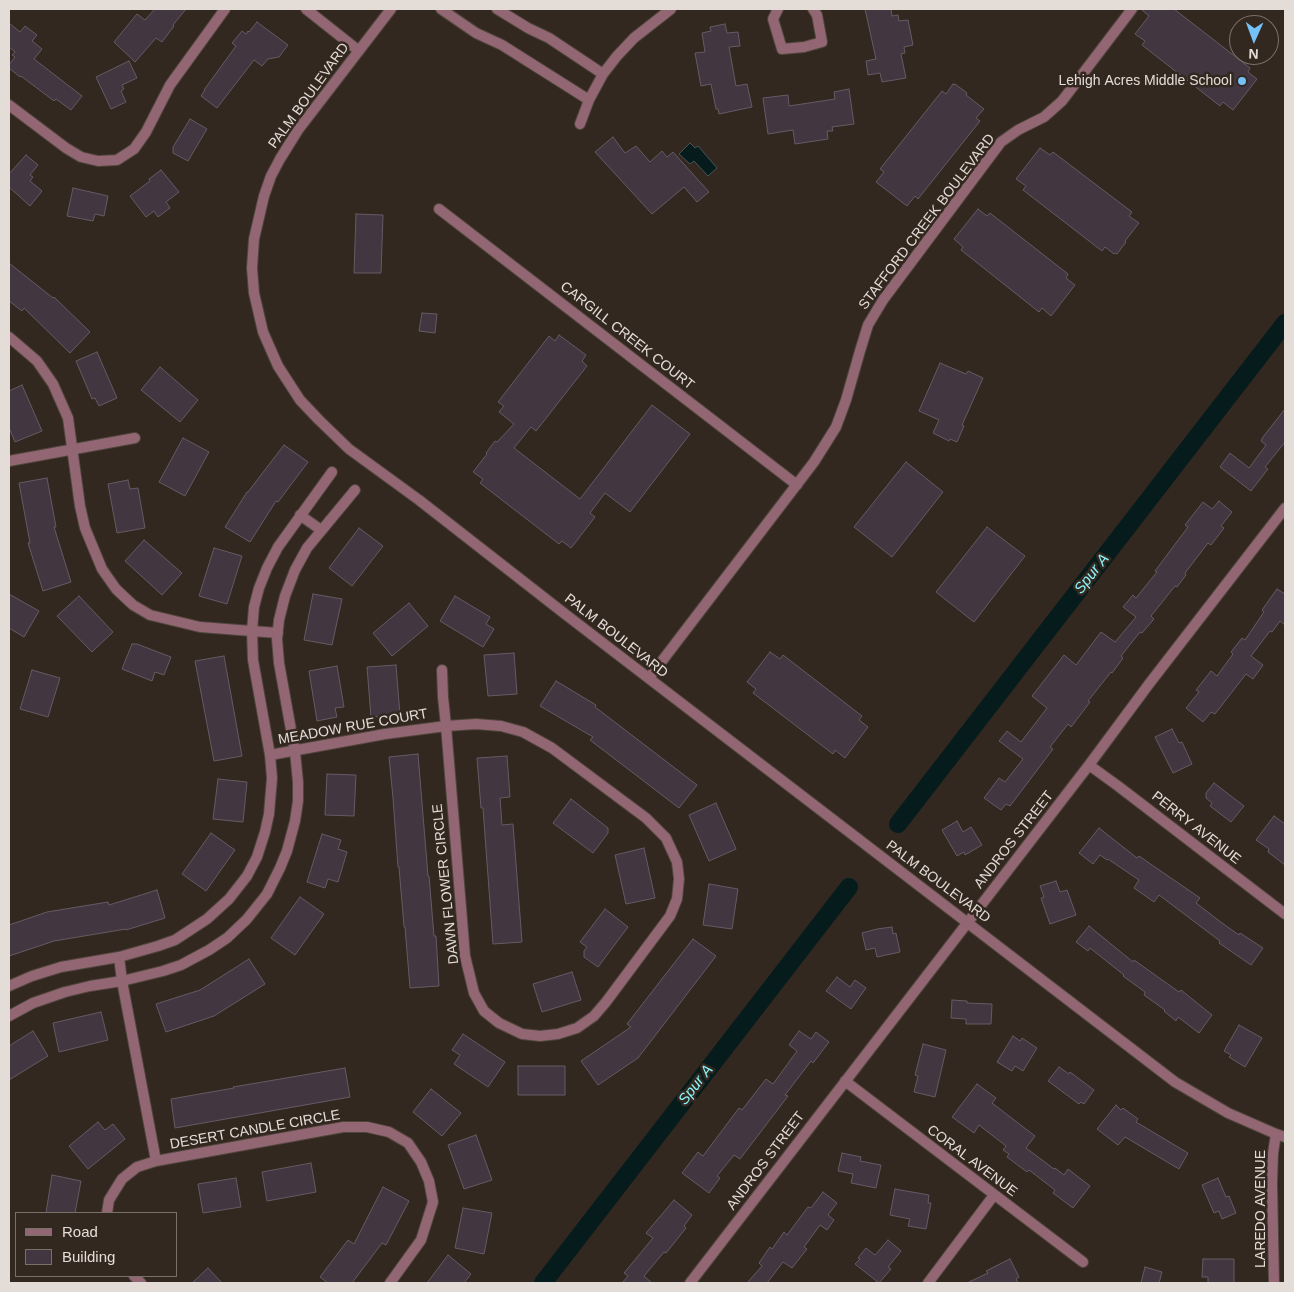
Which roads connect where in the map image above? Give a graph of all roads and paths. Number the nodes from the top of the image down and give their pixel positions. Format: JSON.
{"nodes":[{"id":1,"x":225,"y":9,"type":"edge"},
{"id":2,"x":306,"y":9,"type":"edge"},
{"id":3,"x":391,"y":9,"type":"edge"},
{"id":4,"x":441,"y":9,"type":"edge"},
{"id":5,"x":497,"y":9,"type":"edge"},
{"id":6,"x":671,"y":9,"type":"edge"},
{"id":7,"x":778,"y":9,"type":"edge"},
{"id":8,"x":813,"y":9,"type":"edge"},
{"id":9,"x":1132,"y":9,"type":"edge"},
{"id":10,"x":359,"y":51,"type":"junction"},
{"id":11,"x":603,"y":74,"type":"junction"},
{"id":12,"x":589,"y":100,"type":"junction"},
{"id":13,"x":9,"y":105,"type":"edge"},
{"id":14,"x":580,"y":124,"type":"dead end"},
{"id":15,"x":439,"y":209,"type":"dead end"},
{"id":16,"x":9,"y":337,"type":"edge"},
{"id":17,"x":135,"y":438,"type":"dead end"},
{"id":18,"x":73,"y":449,"type":"junction"},
{"id":19,"x":9,"y":461,"type":"edge"},
{"id":20,"x":332,"y":472,"type":"dead end"},
{"id":21,"x":797,"y":484,"type":"junction"},
{"id":22,"x":355,"y":490,"type":"dead end"},
{"id":23,"x":1285,"y":508,"type":"edge"},
{"id":24,"x":300,"y":515,"type":"junction"},
{"id":25,"x":321,"y":530,"type":"junction"},
{"id":26,"x":252,"y":631,"type":"junction"},
{"id":27,"x":278,"y":633,"type":"junction"},
{"id":28,"x":442,"y":670,"type":"dead end"},
{"id":29,"x":649,"y":678,"type":"junction"},
{"id":30,"x":446,"y":726,"type":"junction"},
{"id":31,"x":295,"y":752,"type":"junction"},
{"id":32,"x":270,"y":755,"type":"junction"},
{"id":33,"x":1089,"y":765,"type":"junction"},
{"id":34,"x":1285,"y":914,"type":"edge"},
{"id":35,"x":968,"y":922,"type":"junction"},
{"id":36,"x":119,"y":957,"type":"junction"},
{"id":37,"x":122,"y":981,"type":"junction"},
{"id":38,"x":9,"y":986,"type":"edge"},
{"id":39,"x":9,"y":1016,"type":"edge"},
{"id":40,"x":845,"y":1081,"type":"junction"},
{"id":41,"x":1280,"y":1136,"type":"edge"},
{"id":42,"x":156,"y":1161,"type":"junction"},
{"id":43,"x":994,"y":1195,"type":"junction"},
{"id":44,"x":107,"y":1212,"type":"edge"},
{"id":45,"x":1083,"y":1262,"type":"dead end"},
{"id":46,"x":390,"y":1283,"type":"edge"},
{"id":47,"x":690,"y":1283,"type":"edge"},
{"id":48,"x":928,"y":1283,"type":"edge"},
{"id":49,"x":1274,"y":1283,"type":"edge"}],
"edges":[{"from":1,"to":13,"type":"street"},
{"from":2,"to":10,"type":"street"},
{"from":3,"to":10,"type":"street","name":"PALM BOULEVARD"},
{"from":4,"to":12,"type":"street"},
{"from":5,"to":11,"type":"street"},
{"from":6,"to":11,"type":"street"},
{"from":7,"to":8,"type":"street"},
{"from":9,"to":21,"type":"street","name":"STAFFORD CREEK BOULEVARD"},
{"from":10,"to":29,"type":"street","name":"PALM BOULEVARD"},
{"from":11,"to":12,"type":"street"},
{"from":12,"to":14,"type":"street"},
{"from":15,"to":21,"type":"street","name":"CARGILL CREEK COURT"},
{"from":16,"to":18,"type":"street"},
{"from":17,"to":18,"type":"street"},
{"from":18,"to":19,"type":"street"},
{"from":18,"to":26,"type":"street"},
{"from":20,"to":24,"type":"street"},
{"from":21,"to":29,"type":"street","name":"STAFFORD CREEK BOULEVARD"},
{"from":22,"to":25,"type":"street"},
{"from":23,"to":33,"type":"street","name":"ANDROS STREET"},
{"from":24,"to":25,"type":"street"},
{"from":24,"to":26,"type":"street"},
{"from":25,"to":27,"type":"street"},
{"from":26,"to":27,"type":"street"},
{"from":26,"to":32,"type":"street"},
{"from":27,"to":31,"type":"street"},
{"from":28,"to":30,"type":"street","name":"MEADOW RUE COURT"},
{"from":29,"to":35,"type":"street","name":"PALM BOULEVARD"},
{"from":30,"to":30,"type":"street","name":"DAWN FLOWER CIRCLE"},
{"from":30,"to":31,"type":"street","name":"MEADOW RUE COURT"},
{"from":31,"to":32,"type":"street","name":"MEADOW RUE COURT"},
{"from":31,"to":37,"type":"street"},
{"from":32,"to":36,"type":"street"},
{"from":33,"to":34,"type":"street","name":"PERRY AVENUE"},
{"from":33,"to":35,"type":"street","name":"ANDROS STREET"},
{"from":35,"to":40,"type":"street","name":"ANDROS STREET"},
{"from":35,"to":41,"type":"street","name":"PALM BOULEVARD"},
{"from":36,"to":37,"type":"street","name":"DESERT CANDLE CIRCLE"},
{"from":36,"to":38,"type":"street"},
{"from":37,"to":39,"type":"street"},
{"from":37,"to":42,"type":"street","name":"DESERT CANDLE CIRCLE"},
{"from":40,"to":43,"type":"street","name":"CORAL AVENUE"},
{"from":40,"to":47,"type":"street","name":"ANDROS STREET"},
{"from":41,"to":49,"type":"street","name":"LAREDO AVENUE"},
{"from":42,"to":44,"type":"street","name":"DESERT CANDLE CIRCLE"},
{"from":42,"to":46,"type":"street","name":"DESERT CANDLE CIRCLE"},
{"from":43,"to":45,"type":"street","name":"CORAL AVENUE"},
{"from":43,"to":48,"type":"street"}]}
